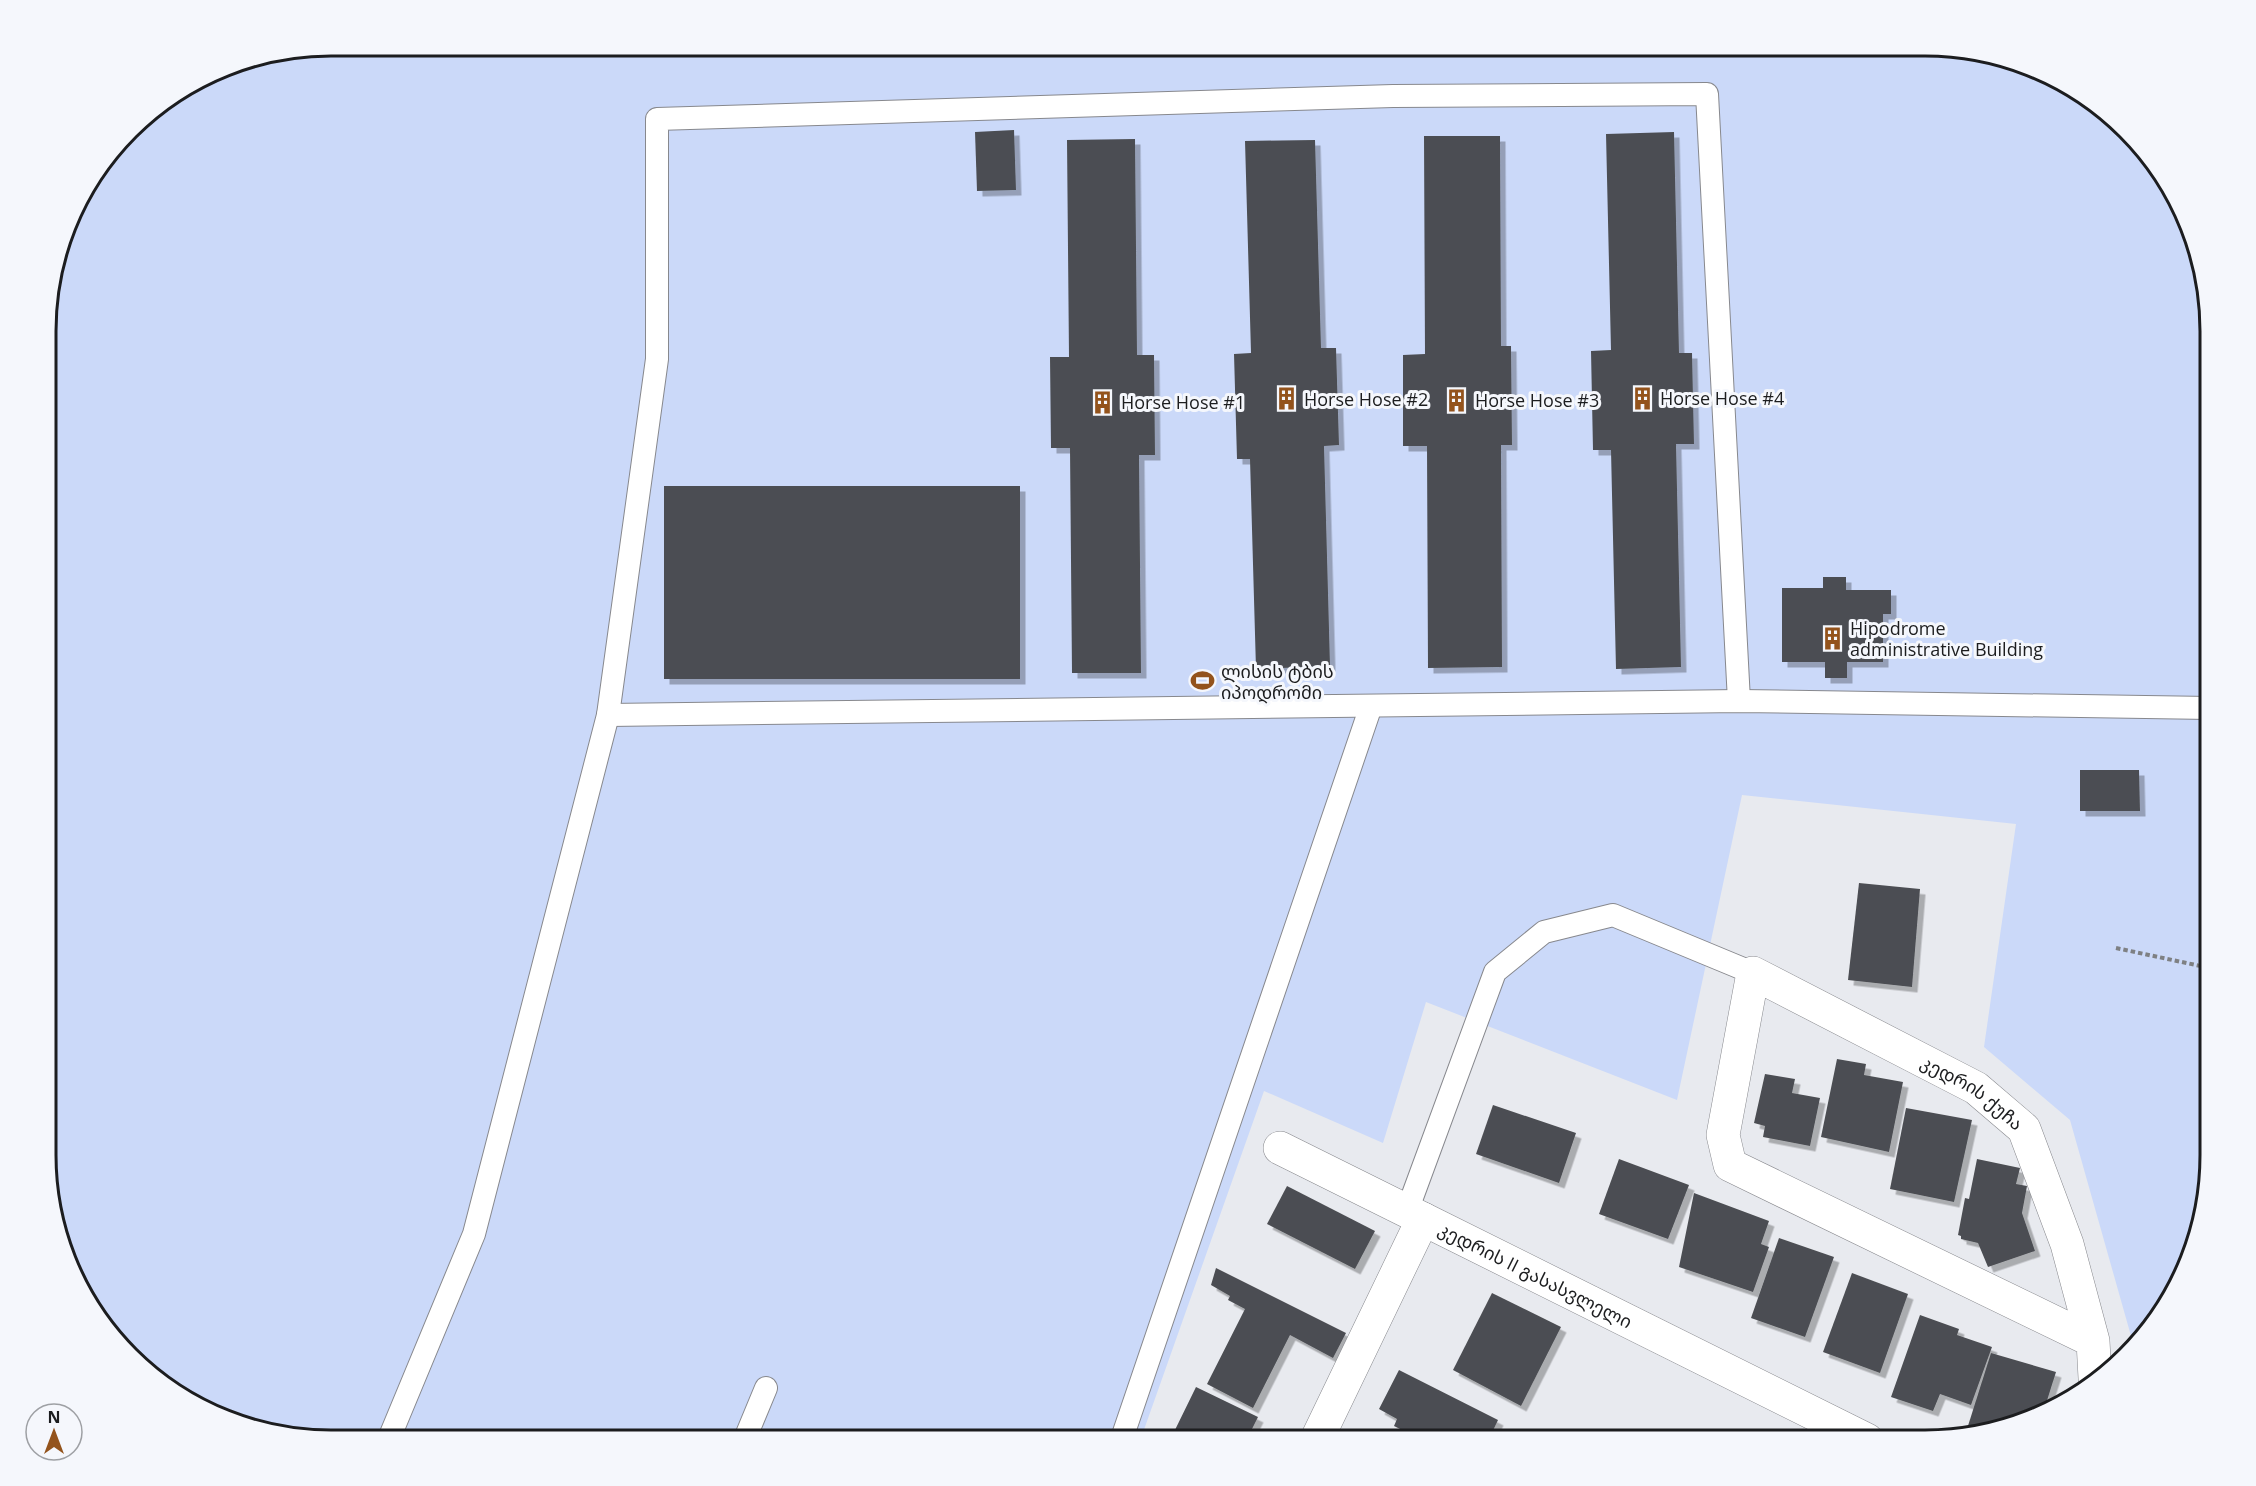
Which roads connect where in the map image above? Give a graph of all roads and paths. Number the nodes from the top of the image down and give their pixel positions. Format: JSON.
{"nodes":[{"id":1,"x":1739,"y":701,"type":"junction"},
{"id":2,"x":1371,"y":706,"type":"junction"},
{"id":3,"x":2200,"y":708,"type":"edge"},
{"id":4,"x":608,"y":715,"type":"junction"},
{"id":5,"x":2116,"y":948,"type":"dead end"},
{"id":6,"x":2200,"y":966,"type":"edge"},
{"id":7,"x":1753,"y":973,"type":"junction"},
{"id":8,"x":1281,"y":1148,"type":"dead end"},
{"id":9,"x":1415,"y":1215,"type":"junction"},
{"id":10,"x":2093,"y":1341,"type":"junction"},
{"id":11,"x":2095,"y":1373,"type":"edge"},
{"id":12,"x":766,"y":1388,"type":"dead end"},
{"id":13,"x":393,"y":1430,"type":"edge"},
{"id":14,"x":749,"y":1430,"type":"edge"},
{"id":15,"x":1125,"y":1430,"type":"edge"},
{"id":16,"x":1321,"y":1430,"type":"edge"},
{"id":17,"x":1847,"y":1430,"type":"edge"}],
"edges":[{"from":1,"to":2,"type":"lane"},
{"from":1,"to":3,"type":"lane"},
{"from":1,"to":4,"type":"lane"},
{"from":2,"to":4,"type":"lane"},
{"from":2,"to":15,"type":"lane"},
{"from":4,"to":13,"type":"lane"},
{"from":5,"to":6,"type":"path"},
{"from":7,"to":9,"type":"lane"},
{"from":7,"to":10,"type":"street","name":"კედრის ქუჩა"},
{"from":7,"to":10,"type":"street"},
{"from":8,"to":9,"type":"street"},
{"from":9,"to":16,"type":"street","name":"კედრის II გასასვლელი"},
{"from":9,"to":17,"type":"street","name":"კედრის II გასასვლელი"},
{"from":10,"to":11,"type":"street","name":"კედრის ქუჩა"},
{"from":12,"to":14,"type":"lane"}]}
